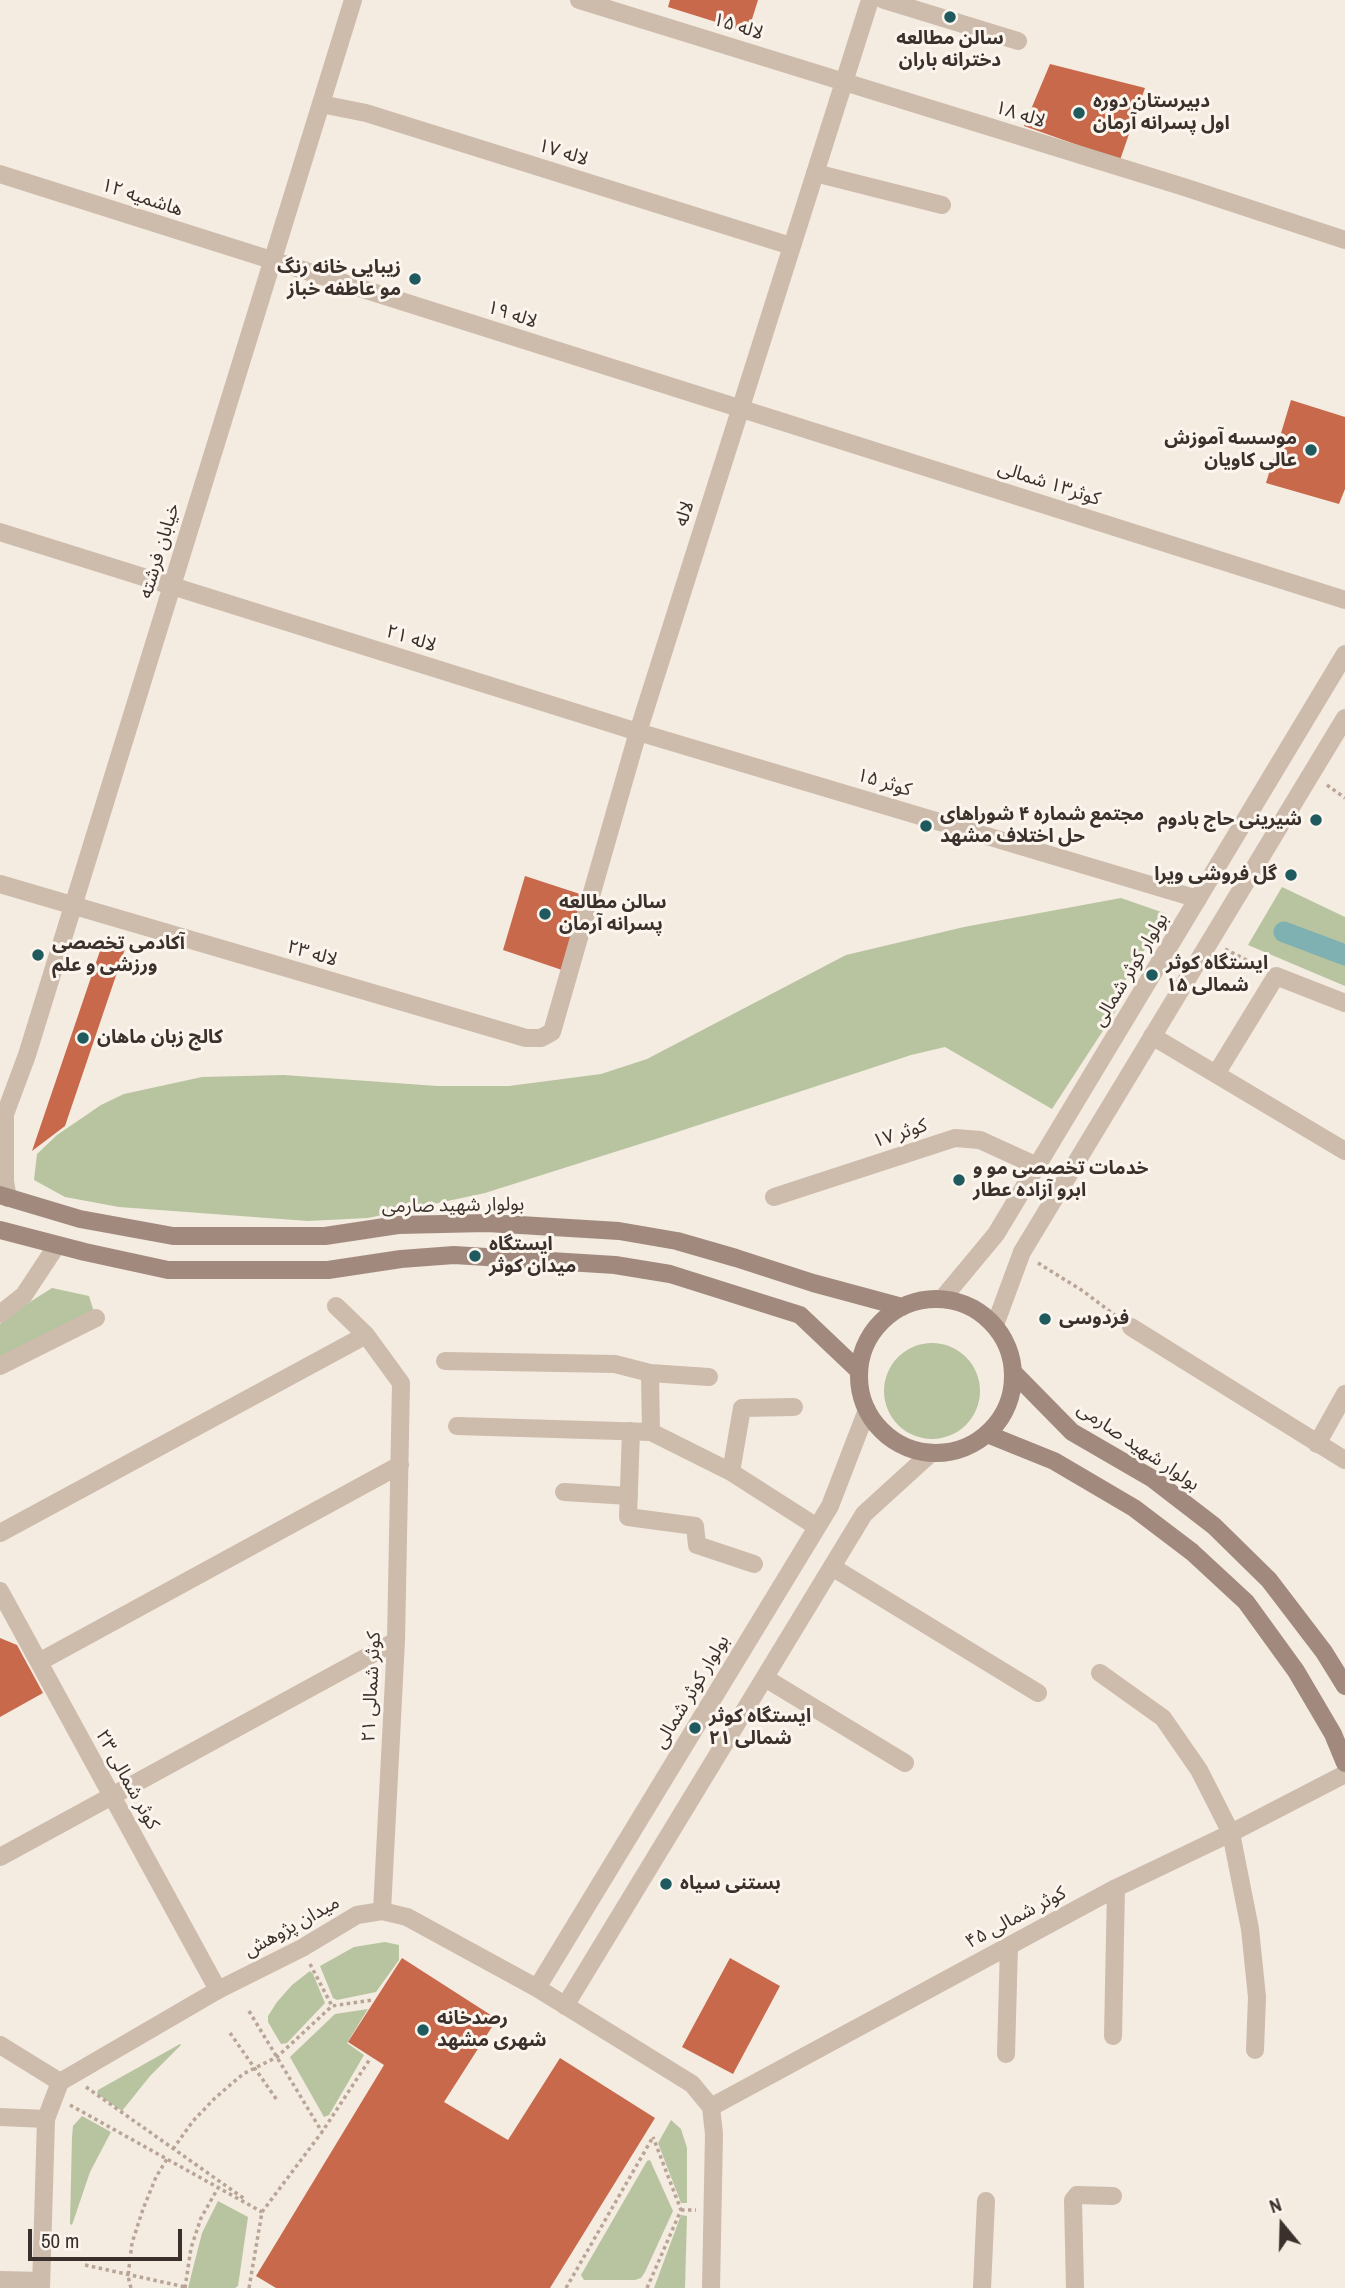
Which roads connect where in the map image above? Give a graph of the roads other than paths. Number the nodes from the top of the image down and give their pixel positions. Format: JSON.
{"nodes":[{"id":1,"x":353,"y":0,"type":"edge"},
{"id":2,"x":579,"y":0,"type":"edge"},
{"id":3,"x":870,"y":0,"type":"edge"},
{"id":4,"x":884,"y":0,"type":"edge"},
{"id":5,"x":1018,"y":41,"type":"dead end"},
{"id":6,"x":844,"y":82,"type":"junction"},
{"id":7,"x":321,"y":104,"type":"junction"},
{"id":8,"x":815,"y":173,"type":"junction"},
{"id":9,"x":0,"y":174,"type":"edge"},
{"id":10,"x":942,"y":205,"type":"dead end"},
{"id":11,"x":1345,"y":240,"type":"edge"},
{"id":12,"x":791,"y":246,"type":"junction"},
{"id":13,"x":272,"y":261,"type":"junction"},
{"id":14,"x":740,"y":409,"type":"junction"},
{"id":15,"x":0,"y":533,"type":"edge"},
{"id":16,"x":172,"y":586,"type":"junction"},
{"id":17,"x":1345,"y":600,"type":"edge"},
{"id":18,"x":1345,"y":654,"type":"edge"},
{"id":19,"x":1345,"y":718,"type":"edge"},
{"id":20,"x":638,"y":732,"type":"junction"},
{"id":21,"x":0,"y":884,"type":"edge"},
{"id":22,"x":1199,"y":899,"type":"junction"},
{"id":23,"x":72,"y":906,"type":"junction"},
{"id":24,"x":1345,"y":1003,"type":"edge"},
{"id":25,"x":1152,"y":1036,"type":"junction"},
{"id":26,"x":541,"y":1038,"type":"joint"},
{"id":27,"x":1216,"y":1074,"type":"junction"},
{"id":28,"x":3,"y":1118,"type":"edge"},
{"id":29,"x":1345,"y":1151,"type":"edge"},
{"id":30,"x":1037,"y":1166,"type":"junction"},
{"id":31,"x":4,"y":1197,"type":"edge"},
{"id":32,"x":774,"y":1197,"type":"dead end"},
{"id":33,"x":0,"y":1230,"type":"edge"},
{"id":34,"x":57,"y":1245,"type":"junction"},
{"id":35,"x":942,"y":1299,"type":"junction"},
{"id":36,"x":336,"y":1307,"type":"dead end"},
{"id":37,"x":902,"y":1307,"type":"junction"},
{"id":38,"x":0,"y":1314,"type":"edge"},
{"id":39,"x":96,"y":1318,"type":"dead end"},
{"id":40,"x":995,"y":1325,"type":"junction"},
{"id":41,"x":1131,"y":1327,"type":"road end"},
{"id":42,"x":366,"y":1335,"type":"junction"},
{"id":43,"x":445,"y":1362,"type":"dead end"},
{"id":44,"x":0,"y":1366,"type":"edge"},
{"id":45,"x":859,"y":1371,"type":"junction"},
{"id":46,"x":1013,"y":1372,"type":"junction"},
{"id":47,"x":650,"y":1373,"type":"junction"},
{"id":48,"x":709,"y":1377,"type":"dead end"},
{"id":49,"x":1345,"y":1394,"type":"edge"},
{"id":50,"x":794,"y":1407,"type":"dead end"},
{"id":51,"x":867,"y":1410,"type":"junction"},
{"id":52,"x":457,"y":1426,"type":"dead end"},
{"id":53,"x":631,"y":1431,"type":"junction"},
{"id":54,"x":652,"y":1432,"type":"junction"},
{"id":55,"x":987,"y":1434,"type":"junction"},
{"id":56,"x":1317,"y":1444,"type":"junction"},
{"id":57,"x":931,"y":1453,"type":"junction"},
{"id":58,"x":1345,"y":1461,"type":"edge"},
{"id":59,"x":400,"y":1465,"type":"junction"},
{"id":60,"x":730,"y":1472,"type":"junction"},
{"id":61,"x":565,"y":1492,"type":"dead end"},
{"id":62,"x":629,"y":1496,"type":"junction"},
{"id":63,"x":817,"y":1528,"type":"junction"},
{"id":64,"x":0,"y":1533,"type":"edge"},
{"id":65,"x":754,"y":1564,"type":"dead end"},
{"id":66,"x":832,"y":1567,"type":"junction"},
{"id":67,"x":3,"y":1602,"type":"edge"},
{"id":68,"x":396,"y":1641,"type":"junction"},
{"id":69,"x":39,"y":1662,"type":"junction"},
{"id":70,"x":1100,"y":1673,"type":"dead end"},
{"id":71,"x":765,"y":1678,"type":"junction"},
{"id":72,"x":1345,"y":1686,"type":"edge"},
{"id":73,"x":1038,"y":1693,"type":"dead end"},
{"id":74,"x":905,"y":1763,"type":"dead end"},
{"id":75,"x":1345,"y":1763,"type":"edge"},
{"id":76,"x":1345,"y":1774,"type":"edge"},
{"id":77,"x":112,"y":1796,"type":"junction"},
{"id":78,"x":1231,"y":1833,"type":"junction"},
{"id":79,"x":0,"y":1857,"type":"edge"},
{"id":80,"x":1116,"y":1888,"type":"junction"},
{"id":81,"x":382,"y":1911,"type":"junction"},
{"id":82,"x":1009,"y":1946,"type":"junction"},
{"id":83,"x":537,"y":1988,"type":"junction"},
{"id":84,"x":218,"y":1990,"type":"junction"},
{"id":85,"x":565,"y":2006,"type":"junction"},
{"id":86,"x":1113,"y":2036,"type":"dead end"},
{"id":87,"x":0,"y":2045,"type":"edge"},
{"id":88,"x":1255,"y":2050,"type":"dead end"},
{"id":89,"x":1006,"y":2054,"type":"dead end"},
{"id":90,"x":61,"y":2084,"type":"junction"},
{"id":91,"x":711,"y":2107,"type":"junction"},
{"id":92,"x":0,"y":2118,"type":"edge"},
{"id":93,"x":46,"y":2119,"type":"junction"},
{"id":94,"x":1113,"y":2196,"type":"dead end"},
{"id":95,"x":986,"y":2201,"type":"dead end"},
{"id":96,"x":0,"y":2280,"type":"edge"},
{"id":97,"x":41,"y":2284,"type":"edge"},
{"id":98,"x":711,"y":2288,"type":"edge"},
{"id":99,"x":982,"y":2288,"type":"edge"},
{"id":100,"x":1075,"y":2288,"type":"edge"}],
"edges":[{"from":1,"to":7,"type":"street","name":"خیابان فرشته"},
{"from":2,"to":6,"type":"street","name":"لاله ۱۵"},
{"from":3,"to":6,"type":"street","name":"لاله"},
{"from":4,"to":5,"type":"street"},
{"from":6,"to":8,"type":"street","name":"لاله"},
{"from":6,"to":11,"type":"street","name":"لاله ۱۸"},
{"from":7,"to":12,"type":"street","name":"لاله ۱۷"},
{"from":7,"to":13,"type":"street","name":"خیابان فرشته"},
{"from":8,"to":10,"type":"street"},
{"from":8,"to":12,"type":"street","name":"لاله"},
{"from":9,"to":13,"type":"street","name":"هاشمیه ۱۲"},
{"from":12,"to":14,"type":"street","name":"لاله"},
{"from":13,"to":14,"type":"street","name":"لاله ۱۹"},
{"from":13,"to":16,"type":"street","name":"خیابان فرشته"},
{"from":14,"to":17,"type":"street","name":"کوثر۱۳ شمالی"},
{"from":14,"to":20,"type":"street","name":"لاله"},
{"from":15,"to":16,"type":"street","name":"لاله ۲۱"},
{"from":16,"to":20,"type":"street","name":"لاله ۲۱"},
{"from":16,"to":23,"type":"street","name":"خیابان فرشته"},
{"from":18,"to":22,"type":"street","name":"بولوار کوثر شمالی"},
{"from":19,"to":25,"type":"street"},
{"from":20,"to":22,"type":"street","name":"کوثر ۱۵"},
{"from":20,"to":26,"type":"street","name":"لاله"},
{"from":21,"to":23,"type":"street","name":"لاله ۲۳"},
{"from":22,"to":30,"type":"street","name":"بولوار کوثر شمالی"},
{"from":23,"to":26,"type":"street","name":"لاله ۲۳"},
{"from":23,"to":28,"type":"street","name":"خیابان فرشته"},
{"from":24,"to":27,"type":"street"},
{"from":25,"to":27,"type":"street"},
{"from":25,"to":40,"type":"street"},
{"from":27,"to":29,"type":"street"},
{"from":28,"to":31,"type":"street","name":"خیابان فرشته"},
{"from":30,"to":32,"type":"street","name":"کوثر ۱۷"},
{"from":30,"to":35,"type":"street","name":"بولوار کوثر شمالی"},
{"from":31,"to":37,"type":"main road","name":"بولوار شهید صارمی"},
{"from":33,"to":34,"type":"main road"},
{"from":34,"to":38,"type":"street"},
{"from":34,"to":45,"type":"main road"},
{"from":35,"to":37,"type":"main road"},
{"from":35,"to":40,"type":"main road"},
{"from":36,"to":42,"type":"street","name":"کوثر شمالی ۲۱"},
{"from":37,"to":45,"type":"main road"},
{"from":39,"to":44,"type":"street"},
{"from":40,"to":46,"type":"main road"},
{"from":41,"to":56,"type":"street"},
{"from":42,"to":59,"type":"street","name":"کوثر شمالی ۲۱"},
{"from":42,"to":64,"type":"street"},
{"from":43,"to":47,"type":"street"},
{"from":45,"to":51,"type":"main road"},
{"from":46,"to":55,"type":"main road"},
{"from":46,"to":72,"type":"main road","name":"بولوار شهید صارمی"},
{"from":47,"to":48,"type":"street"},
{"from":47,"to":54,"type":"street"},
{"from":49,"to":56,"type":"street"},
{"from":50,"to":60,"type":"street"},
{"from":51,"to":57,"type":"main road"},
{"from":51,"to":63,"type":"street","name":"بولوار کوثر شمالی"},
{"from":52,"to":53,"type":"street"},
{"from":53,"to":54,"type":"street"},
{"from":53,"to":62,"type":"street"},
{"from":54,"to":60,"type":"street"},
{"from":55,"to":57,"type":"main road"},
{"from":55,"to":75,"type":"main road"},
{"from":56,"to":58,"type":"street"},
{"from":57,"to":66,"type":"street"},
{"from":59,"to":68,"type":"street","name":"کوثر شمالی ۲۱"},
{"from":59,"to":69,"type":"street"},
{"from":60,"to":63,"type":"street"},
{"from":61,"to":62,"type":"street"},
{"from":62,"to":65,"type":"street"},
{"from":63,"to":83,"type":"street","name":"بولوار کوثر شمالی"},
{"from":66,"to":71,"type":"street"},
{"from":66,"to":73,"type":"street"},
{"from":67,"to":69,"type":"street","name":"کوثر شمالی ۲۳"},
{"from":68,"to":77,"type":"street"},
{"from":68,"to":81,"type":"street","name":"کوثر شمالی ۲۱"},
{"from":69,"to":77,"type":"street","name":"کوثر شمالی ۲۳"},
{"from":70,"to":78,"type":"street"},
{"from":71,"to":74,"type":"street"},
{"from":71,"to":85,"type":"street"},
{"from":76,"to":78,"type":"street","name":"کوثر شمالی ۴۵"},
{"from":77,"to":79,"type":"street"},
{"from":77,"to":84,"type":"street","name":"کوثر شمالی ۲۳"},
{"from":78,"to":80,"type":"street","name":"کوثر شمالی ۴۵"},
{"from":78,"to":88,"type":"street"},
{"from":80,"to":82,"type":"street","name":"کوثر شمالی ۴۵"},
{"from":80,"to":86,"type":"street"},
{"from":81,"to":83,"type":"street"},
{"from":81,"to":84,"type":"street","name":"میدان پژوهش"},
{"from":82,"to":89,"type":"street"},
{"from":82,"to":91,"type":"street","name":"کوثر شمالی ۴۵"},
{"from":83,"to":85,"type":"street"},
{"from":84,"to":90,"type":"street","name":"میدان پژوهش"},
{"from":85,"to":91,"type":"street"},
{"from":87,"to":90,"type":"street"},
{"from":90,"to":93,"type":"street"},
{"from":91,"to":98,"type":"street"},
{"from":92,"to":93,"type":"street"},
{"from":93,"to":97,"type":"street"},
{"from":94,"to":100,"type":"street"},
{"from":95,"to":99,"type":"street"},
{"from":96,"to":97,"type":"street"}]}
